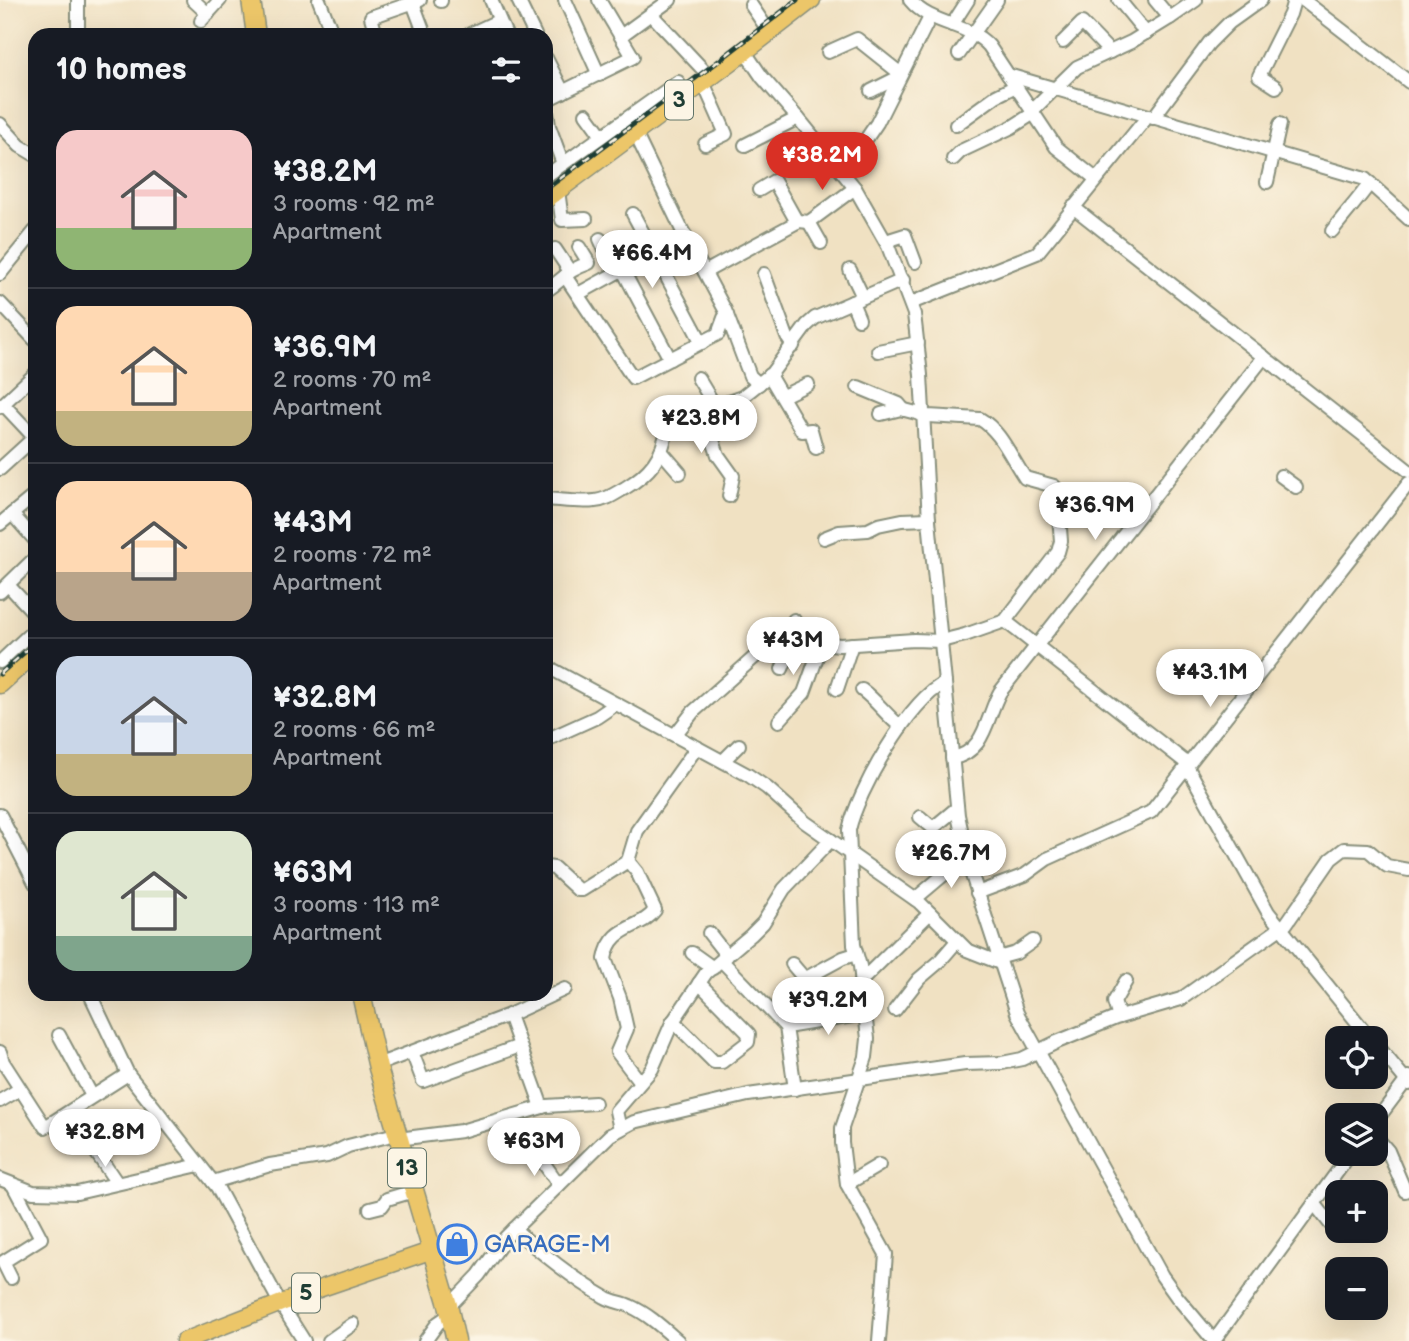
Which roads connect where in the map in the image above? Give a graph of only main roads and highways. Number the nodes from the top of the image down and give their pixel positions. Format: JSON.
{"nodes":[{"id":1,"x":239,"y":0,"type":"edge"},
{"id":2,"x":251,"y":0,"type":"edge"},
{"id":3,"x":811,"y":0,"type":"edge"},
{"id":4,"x":243,"y":28,"type":"edge"},
{"id":5,"x":255,"y":28,"type":"edge"},
{"id":6,"x":553,"y":194,"type":"edge"},
{"id":7,"x":28,"y":659,"type":"edge"},
{"id":8,"x":0,"y":685,"type":"edge"},
{"id":9,"x":363,"y":1001,"type":"edge"},
{"id":10,"x":430,"y":1251,"type":"junction"},
{"id":11,"x":184,"y":1341,"type":"edge"},
{"id":12,"x":456,"y":1341,"type":"edge"}],
"edges":[{"from":1,"to":4,"type":"highway"},
{"from":2,"to":5,"type":"highway"},
{"from":3,"to":6,"type":"main road","number":"3"},
{"from":7,"to":8,"type":"main road"},
{"from":9,"to":10,"type":"highway","number":"13"},
{"from":10,"to":11,"type":"main road","number":"5"},
{"from":10,"to":12,"type":"highway","number":"13"}]}
